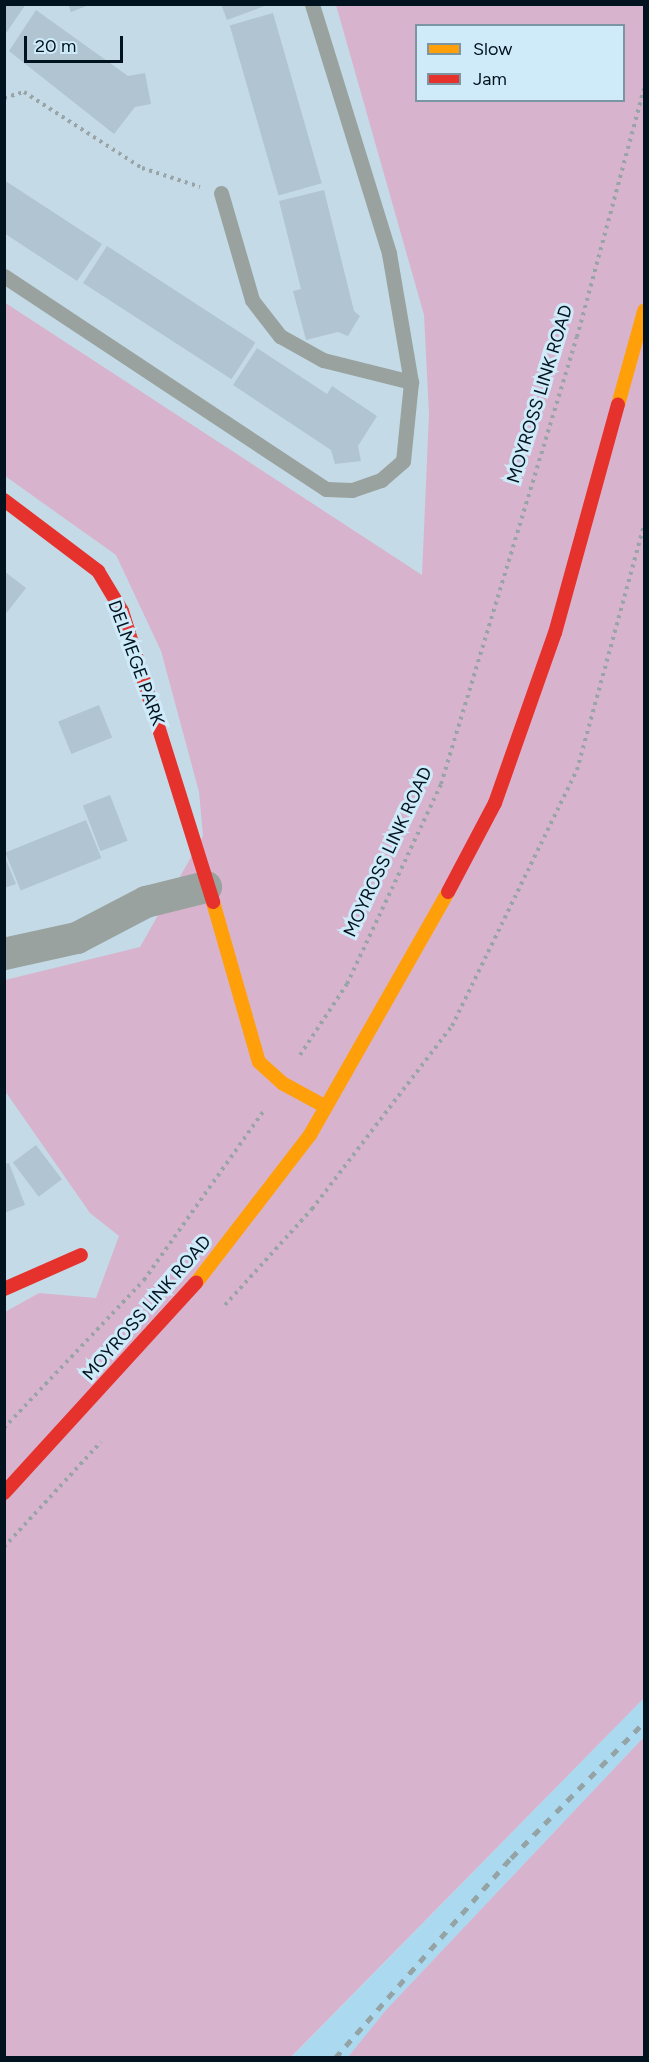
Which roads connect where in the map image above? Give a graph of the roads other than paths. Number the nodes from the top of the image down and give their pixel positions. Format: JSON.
{"nodes":[{"id":1,"x":312,"y":4,"type":"edge"},
{"id":2,"x":221,"y":193,"type":"road end"},
{"id":3,"x":4,"y":276,"type":"edge"},
{"id":4,"x":645,"y":311,"type":"edge"},
{"id":5,"x":411,"y":382,"type":"junction"},
{"id":6,"x":4,"y":500,"type":"edge"},
{"id":7,"x":206,"y":886,"type":"junction"},
{"id":8,"x":4,"y":954,"type":"edge"},
{"id":9,"x":326,"y":1107,"type":"junction"},
{"id":10,"x":81,"y":1255,"type":"dead end"},
{"id":11,"x":4,"y":1289,"type":"edge"},
{"id":12,"x":4,"y":1493,"type":"edge"}],
"edges":[{"from":1,"to":5,"type":"lane"},
{"from":2,"to":5,"type":"lane"},
{"from":3,"to":5,"type":"lane"},
{"from":4,"to":9,"type":"street","name":"MOYROSS LINK ROAD"},
{"from":6,"to":7,"type":"street","name":"DELMEGE PARK"},
{"from":7,"to":8,"type":"street"},
{"from":7,"to":9,"type":"street","name":"DELMEGE PARK"},
{"from":9,"to":12,"type":"street","name":"MOYROSS LINK ROAD"},
{"from":10,"to":11,"type":"street"}]}
